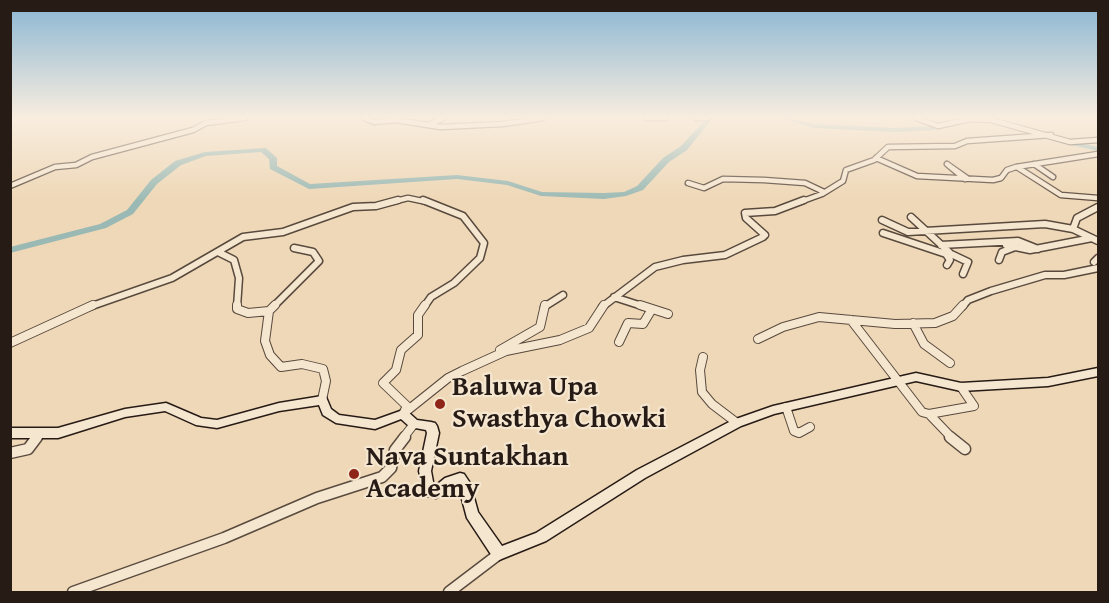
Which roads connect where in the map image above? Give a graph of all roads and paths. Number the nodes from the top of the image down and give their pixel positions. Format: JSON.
{"nodes":[{"id":1,"x":133,"y":146,"type":"edge"},
{"id":2,"x":891,"y":146,"type":"edge"},
{"id":3,"x":1098,"y":154,"type":"edge"},
{"id":4,"x":876,"y":158,"type":"junction"},
{"id":5,"x":1034,"y":164,"type":"junction"},
{"id":6,"x":1016,"y":167,"type":"junction"},
{"id":7,"x":1053,"y":177,"type":"dead end"},
{"id":8,"x":688,"y":183,"type":"dead end"},
{"id":9,"x":10,"y":186,"type":"edge"},
{"id":10,"x":824,"y":192,"type":"junction"},
{"id":11,"x":1098,"y":198,"type":"edge"},
{"id":12,"x":1097,"y":209,"type":"edge"},
{"id":13,"x":911,"y":216,"type":"dead end"},
{"id":14,"x":882,"y":220,"type":"dead end"},
{"id":15,"x":1073,"y":229,"type":"junction"},
{"id":16,"x":926,"y":231,"type":"junction"},
{"id":17,"x":883,"y":233,"type":"dead end"},
{"id":18,"x":1095,"y":240,"type":"edge"},
{"id":19,"x":998,"y":243,"type":"junction"},
{"id":20,"x":965,"y":244,"type":"junction"},
{"id":21,"x":941,"y":245,"type":"junction"},
{"id":22,"x":1015,"y":247,"type":"junction"},
{"id":23,"x":294,"y":248,"type":"dead end"},
{"id":24,"x":1038,"y":249,"type":"junction"},
{"id":25,"x":973,"y":251,"type":"dead end"},
{"id":26,"x":219,"y":253,"type":"junction"},
{"id":27,"x":948,"y":254,"type":"junction"},
{"id":28,"x":999,"y":260,"type":"dead end"},
{"id":29,"x":1097,"y":262,"type":"edge"},
{"id":30,"x":947,"y":265,"type":"dead end"},
{"id":31,"x":963,"y":274,"type":"dead end"},
{"id":32,"x":563,"y":295,"type":"dead end"},
{"id":33,"x":614,"y":297,"type":"junction"},
{"id":34,"x":652,"y":309,"type":"junction"},
{"id":35,"x":269,"y":311,"type":"junction"},
{"id":36,"x":668,"y":314,"type":"dead end"},
{"id":37,"x":851,"y":320,"type":"junction"},
{"id":38,"x":914,"y":324,"type":"junction"},
{"id":39,"x":758,"y":339,"type":"dead end"},
{"id":40,"x":619,"y":342,"type":"dead end"},
{"id":41,"x":10,"y":343,"type":"edge"},
{"id":42,"x":703,"y":357,"type":"dead end"},
{"id":43,"x":950,"y":363,"type":"dead end"},
{"id":44,"x":475,"y":365,"type":"junction"},
{"id":45,"x":1098,"y":372,"type":"edge"},
{"id":46,"x":897,"y":381,"type":"junction"},
{"id":47,"x":961,"y":387,"type":"junction"},
{"id":48,"x":322,"y":400,"type":"junction"},
{"id":49,"x":786,"y":407,"type":"junction"},
{"id":50,"x":403,"y":414,"type":"junction"},
{"id":51,"x":929,"y":414,"type":"junction"},
{"id":52,"x":737,"y":423,"type":"junction"},
{"id":53,"x":414,"y":424,"type":"junction"},
{"id":54,"x":810,"y":427,"type":"dead end"},
{"id":55,"x":10,"y":433,"type":"edge"},
{"id":56,"x":39,"y":435,"type":"junction"},
{"id":57,"x":965,"y":449,"type":"dead end"},
{"id":58,"x":10,"y":453,"type":"edge"},
{"id":59,"x":499,"y":554,"type":"junction"},
{"id":60,"x":73,"y":592,"type":"edge"},
{"id":61,"x":449,"y":592,"type":"edge"}],
"edges":[{"from":1,"to":9,"type":"street"},
{"from":2,"to":4,"type":"street"},
{"from":3,"to":5,"type":"street"},
{"from":4,"to":6,"type":"street"},
{"from":4,"to":10,"type":"street"},
{"from":5,"to":6,"type":"street"},
{"from":5,"to":7,"type":"street"},
{"from":6,"to":11,"type":"street"},
{"from":8,"to":10,"type":"street"},
{"from":10,"to":33,"type":"street"},
{"from":12,"to":15,"type":"street"},
{"from":13,"to":16,"type":"street"},
{"from":14,"to":16,"type":"street"},
{"from":15,"to":16,"type":"street"},
{"from":15,"to":18,"type":"street"},
{"from":16,"to":21,"type":"street"},
{"from":17,"to":27,"type":"street"},
{"from":18,"to":24,"type":"street"},
{"from":19,"to":20,"type":"street"},
{"from":19,"to":22,"type":"street"},
{"from":19,"to":24,"type":"street"},
{"from":20,"to":21,"type":"street"},
{"from":20,"to":25,"type":"street"},
{"from":21,"to":27,"type":"street"},
{"from":22,"to":24,"type":"street"},
{"from":22,"to":28,"type":"street"},
{"from":23,"to":35,"type":"street"},
{"from":26,"to":35,"type":"street"},
{"from":26,"to":41,"type":"street"},
{"from":26,"to":50,"type":"street"},
{"from":27,"to":30,"type":"street"},
{"from":27,"to":31,"type":"street"},
{"from":29,"to":38,"type":"street"},
{"from":32,"to":44,"type":"street"},
{"from":33,"to":34,"type":"street"},
{"from":33,"to":44,"type":"street"},
{"from":34,"to":36,"type":"street"},
{"from":34,"to":40,"type":"street"},
{"from":35,"to":48,"type":"street"},
{"from":37,"to":38,"type":"street"},
{"from":37,"to":39,"type":"street"},
{"from":37,"to":46,"type":"street"},
{"from":38,"to":43,"type":"street"},
{"from":42,"to":52,"type":"street"},
{"from":44,"to":50,"type":"street"},
{"from":45,"to":47,"type":"street"},
{"from":46,"to":47,"type":"street"},
{"from":46,"to":49,"type":"street"},
{"from":46,"to":51,"type":"street"},
{"from":47,"to":51,"type":"street"},
{"from":48,"to":50,"type":"street"},
{"from":48,"to":56,"type":"street"},
{"from":49,"to":52,"type":"street"},
{"from":49,"to":54,"type":"street"},
{"from":50,"to":53,"type":"street"},
{"from":51,"to":57,"type":"street"},
{"from":52,"to":59,"type":"street"},
{"from":53,"to":59,"type":"street"},
{"from":53,"to":60,"type":"street"},
{"from":55,"to":56,"type":"street"},
{"from":56,"to":58,"type":"street"},
{"from":59,"to":61,"type":"street"}]}
